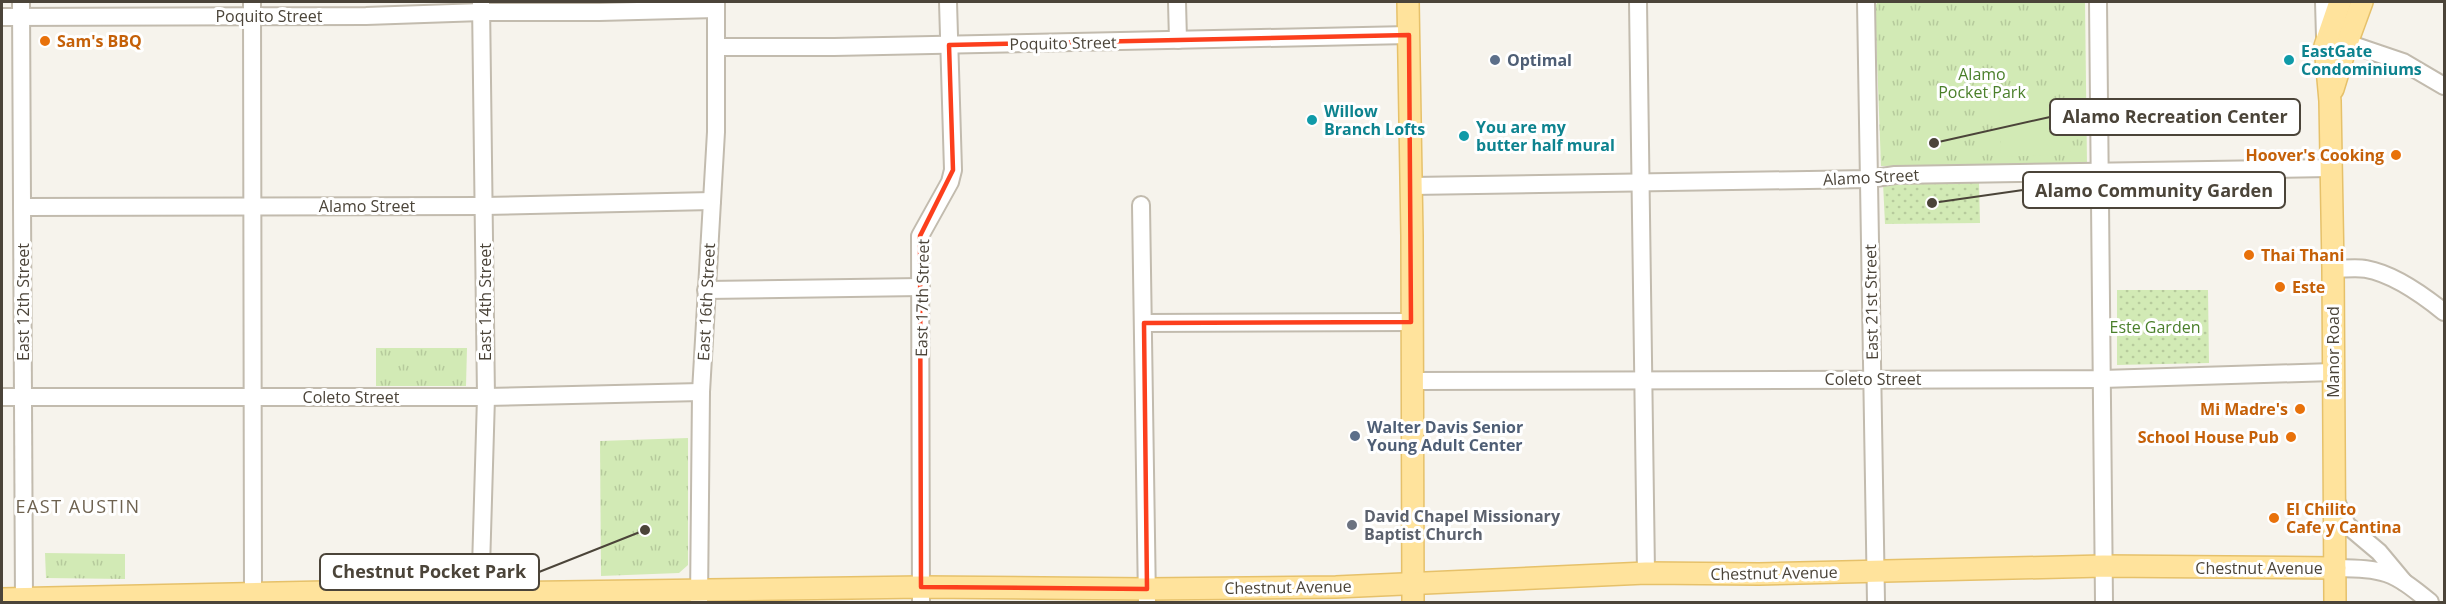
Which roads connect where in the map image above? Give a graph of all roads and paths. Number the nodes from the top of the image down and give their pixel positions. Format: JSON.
{"nodes":[{"id":1,"x":948,"y":2,"type":"edge"},
{"id":2,"x":1177,"y":2,"type":"edge"},
{"id":3,"x":1408,"y":2,"type":"edge"},
{"id":4,"x":1638,"y":2,"type":"edge"},
{"id":5,"x":1866,"y":2,"type":"edge"},
{"id":6,"x":2098,"y":2,"type":"edge"},
{"id":7,"x":2324,"y":2,"type":"edge"},
{"id":8,"x":2340,"y":2,"type":"edge"},
{"id":9,"x":2362,"y":2,"type":"edge"},
{"id":10,"x":716,"y":5,"type":"edge"},
{"id":11,"x":481,"y":7,"type":"edge"},
{"id":12,"x":21,"y":9,"type":"edge"},
{"id":13,"x":252,"y":9,"type":"edge"},
{"id":14,"x":2,"y":17,"type":"edge"},
{"id":15,"x":1409,"y":35,"type":"junction"},
{"id":16,"x":1178,"y":40,"type":"junction"},
{"id":17,"x":2347,"y":44,"type":"junction"},
{"id":18,"x":949,"y":45,"type":"junction"},
{"id":19,"x":2325,"y":46,"type":"junction"},
{"id":20,"x":716,"y":47,"type":"junction"},
{"id":21,"x":2445,"y":86,"type":"edge"},
{"id":22,"x":2330,"y":101,"type":"junction"},
{"id":23,"x":2330,"y":168,"type":"junction"},
{"id":24,"x":2100,"y":171,"type":"junction"},
{"id":25,"x":1869,"y":179,"type":"junction"},
{"id":26,"x":1640,"y":183,"type":"junction"},
{"id":27,"x":1412,"y":186,"type":"junction"},
{"id":28,"x":712,"y":201,"type":"junction"},
{"id":29,"x":1141,"y":205,"type":"dead end"},
{"id":30,"x":484,"y":206,"type":"junction"},
{"id":31,"x":22,"y":207,"type":"junction"},
{"id":32,"x":253,"y":208,"type":"junction"},
{"id":33,"x":2333,"y":269,"type":"junction"},
{"id":34,"x":921,"y":287,"type":"junction"},
{"id":35,"x":706,"y":290,"type":"junction"},
{"id":36,"x":2445,"y":312,"type":"edge"},
{"id":37,"x":1144,"y":322,"type":"junction"},
{"id":38,"x":1411,"y":322,"type":"junction"},
{"id":39,"x":2332,"y":372,"type":"junction"},
{"id":40,"x":1642,"y":379,"type":"junction"},
{"id":41,"x":1873,"y":379,"type":"junction"},
{"id":42,"x":2102,"y":379,"type":"junction"},
{"id":43,"x":1413,"y":381,"type":"junction"},
{"id":44,"x":701,"y":392,"type":"junction"},
{"id":45,"x":2,"y":397,"type":"edge"},
{"id":46,"x":23,"y":397,"type":"junction"},
{"id":47,"x":486,"y":397,"type":"junction"},
{"id":48,"x":254,"y":398,"type":"junction"},
{"id":49,"x":2335,"y":498,"type":"junction"},
{"id":50,"x":2103,"y":566,"type":"junction"},
{"id":51,"x":2335,"y":568,"type":"junction"},
{"id":52,"x":1876,"y":571,"type":"junction"},
{"id":53,"x":1646,"y":573,"type":"junction"},
{"id":54,"x":2404,"y":582,"type":"junction"},
{"id":55,"x":1413,"y":593,"type":"edge"},
{"id":56,"x":921,"y":595,"type":"edge"},
{"id":57,"x":699,"y":596,"type":"edge"},
{"id":58,"x":1147,"y":596,"type":"edge"},
{"id":59,"x":253,"y":597,"type":"edge"},
{"id":60,"x":481,"y":598,"type":"edge"},
{"id":61,"x":2,"y":599,"type":"edge"},
{"id":62,"x":24,"y":600,"type":"edge"},
{"id":63,"x":1876,"y":603,"type":"edge"},
{"id":64,"x":2104,"y":603,"type":"edge"},
{"id":65,"x":2335,"y":603,"type":"edge"},
{"id":66,"x":2430,"y":603,"type":"edge"}],
"edges":[{"from":1,"to":18,"type":"street","name":"East 17th Street"},
{"from":2,"to":16,"type":"street"},
{"from":3,"to":15,"type":"main road"},
{"from":4,"to":26,"type":"street"},
{"from":5,"to":25,"type":"street","name":"East 21st Street"},
{"from":6,"to":24,"type":"street"},
{"from":7,"to":19,"type":"street"},
{"from":8,"to":19,"type":"main road"},
{"from":9,"to":17,"type":"main road"},
{"from":10,"to":11,"type":"street","name":"Poquito Street"},
{"from":10,"to":20,"type":"street","name":"East 16th Street"},
{"from":11,"to":13,"type":"street","name":"Poquito Street"},
{"from":11,"to":30,"type":"street","name":"East 14th Street"},
{"from":12,"to":13,"type":"street","name":"Poquito Street"},
{"from":12,"to":14,"type":"street","name":"Poquito Street"},
{"from":12,"to":31,"type":"street","name":"East 12th Street"},
{"from":13,"to":32,"type":"street"},
{"from":15,"to":16,"type":"street","name":"Poquito Street"},
{"from":15,"to":27,"type":"main road"},
{"from":16,"to":18,"type":"street","name":"Poquito Street"},
{"from":17,"to":21,"type":"street"},
{"from":17,"to":22,"type":"main road"},
{"from":18,"to":20,"type":"street","name":"Poquito Street"},
{"from":18,"to":34,"type":"street","name":"East 17th Street"},
{"from":19,"to":22,"type":"main road"},
{"from":20,"to":28,"type":"street","name":"East 16th Street"},
{"from":22,"to":23,"type":"main road","name":"Manor Road"},
{"from":23,"to":24,"type":"street","name":"Alamo Street"},
{"from":23,"to":33,"type":"main road","name":"Manor Road"},
{"from":24,"to":25,"type":"street","name":"Alamo Street"},
{"from":24,"to":42,"type":"street"},
{"from":25,"to":26,"type":"street","name":"Alamo Street"},
{"from":25,"to":41,"type":"street","name":"East 21st Street"},
{"from":26,"to":27,"type":"street","name":"Alamo Street"},
{"from":26,"to":40,"type":"street"},
{"from":27,"to":38,"type":"main road"},
{"from":28,"to":30,"type":"street","name":"Alamo Street"},
{"from":28,"to":35,"type":"street","name":"East 16th Street"},
{"from":29,"to":37,"type":"street"},
{"from":30,"to":32,"type":"street","name":"Alamo Street"},
{"from":30,"to":47,"type":"street","name":"East 14th Street"},
{"from":31,"to":32,"type":"street","name":"Alamo Street"},
{"from":31,"to":46,"type":"street","name":"East 12th Street"},
{"from":32,"to":48,"type":"street"},
{"from":33,"to":36,"type":"street"},
{"from":33,"to":39,"type":"main road","name":"Manor Road"},
{"from":34,"to":35,"type":"street"},
{"from":34,"to":56,"type":"street","name":"East 17th Street"},
{"from":35,"to":44,"type":"street","name":"East 16th Street"},
{"from":37,"to":38,"type":"street"},
{"from":37,"to":58,"type":"street"},
{"from":38,"to":43,"type":"main road"},
{"from":39,"to":42,"type":"street","name":"Coleto Street"},
{"from":39,"to":49,"type":"main road","name":"Manor Road"},
{"from":40,"to":41,"type":"street","name":"Coleto Street"},
{"from":40,"to":43,"type":"street","name":"Coleto Street"},
{"from":40,"to":53,"type":"street"},
{"from":41,"to":42,"type":"street","name":"Coleto Street"},
{"from":41,"to":52,"type":"street","name":"East 21st Street"},
{"from":42,"to":50,"type":"street"},
{"from":43,"to":55,"type":"main road"},
{"from":44,"to":47,"type":"street","name":"Coleto Street"},
{"from":44,"to":57,"type":"street","name":"East 16th Street"},
{"from":45,"to":46,"type":"street","name":"Coleto Street"},
{"from":46,"to":48,"type":"street","name":"Coleto Street"},
{"from":46,"to":62,"type":"street","name":"East 12th Street"},
{"from":47,"to":48,"type":"street","name":"Coleto Street"},
{"from":47,"to":60,"type":"street","name":"East 14th Street"},
{"from":48,"to":59,"type":"street"},
{"from":49,"to":51,"type":"main road","name":"Manor Road"},
{"from":49,"to":54,"type":"street"},
{"from":50,"to":51,"type":"main road","name":"Chestnut Avenue"},
{"from":50,"to":52,"type":"main road","name":"Chestnut Avenue"},
{"from":50,"to":64,"type":"street"},
{"from":51,"to":54,"type":"street"},
{"from":51,"to":65,"type":"main road","name":"Manor Road"},
{"from":52,"to":53,"type":"main road","name":"Chestnut Avenue"},
{"from":52,"to":63,"type":"street","name":"East 21st Street"},
{"from":53,"to":55,"type":"main road","name":"Chestnut Avenue"},
{"from":54,"to":66,"type":"street"},
{"from":55,"to":58,"type":"main road","name":"Chestnut Avenue"},
{"from":56,"to":57,"type":"main road","name":"Chestnut Avenue"},
{"from":56,"to":58,"type":"main road","name":"Chestnut Avenue"},
{"from":57,"to":60,"type":"main road","name":"Chestnut Avenue"},
{"from":59,"to":60,"type":"main road","name":"Chestnut Avenue"},
{"from":59,"to":62,"type":"main road","name":"Chestnut Avenue"},
{"from":61,"to":62,"type":"main road","name":"Chestnut Avenue"}]}
